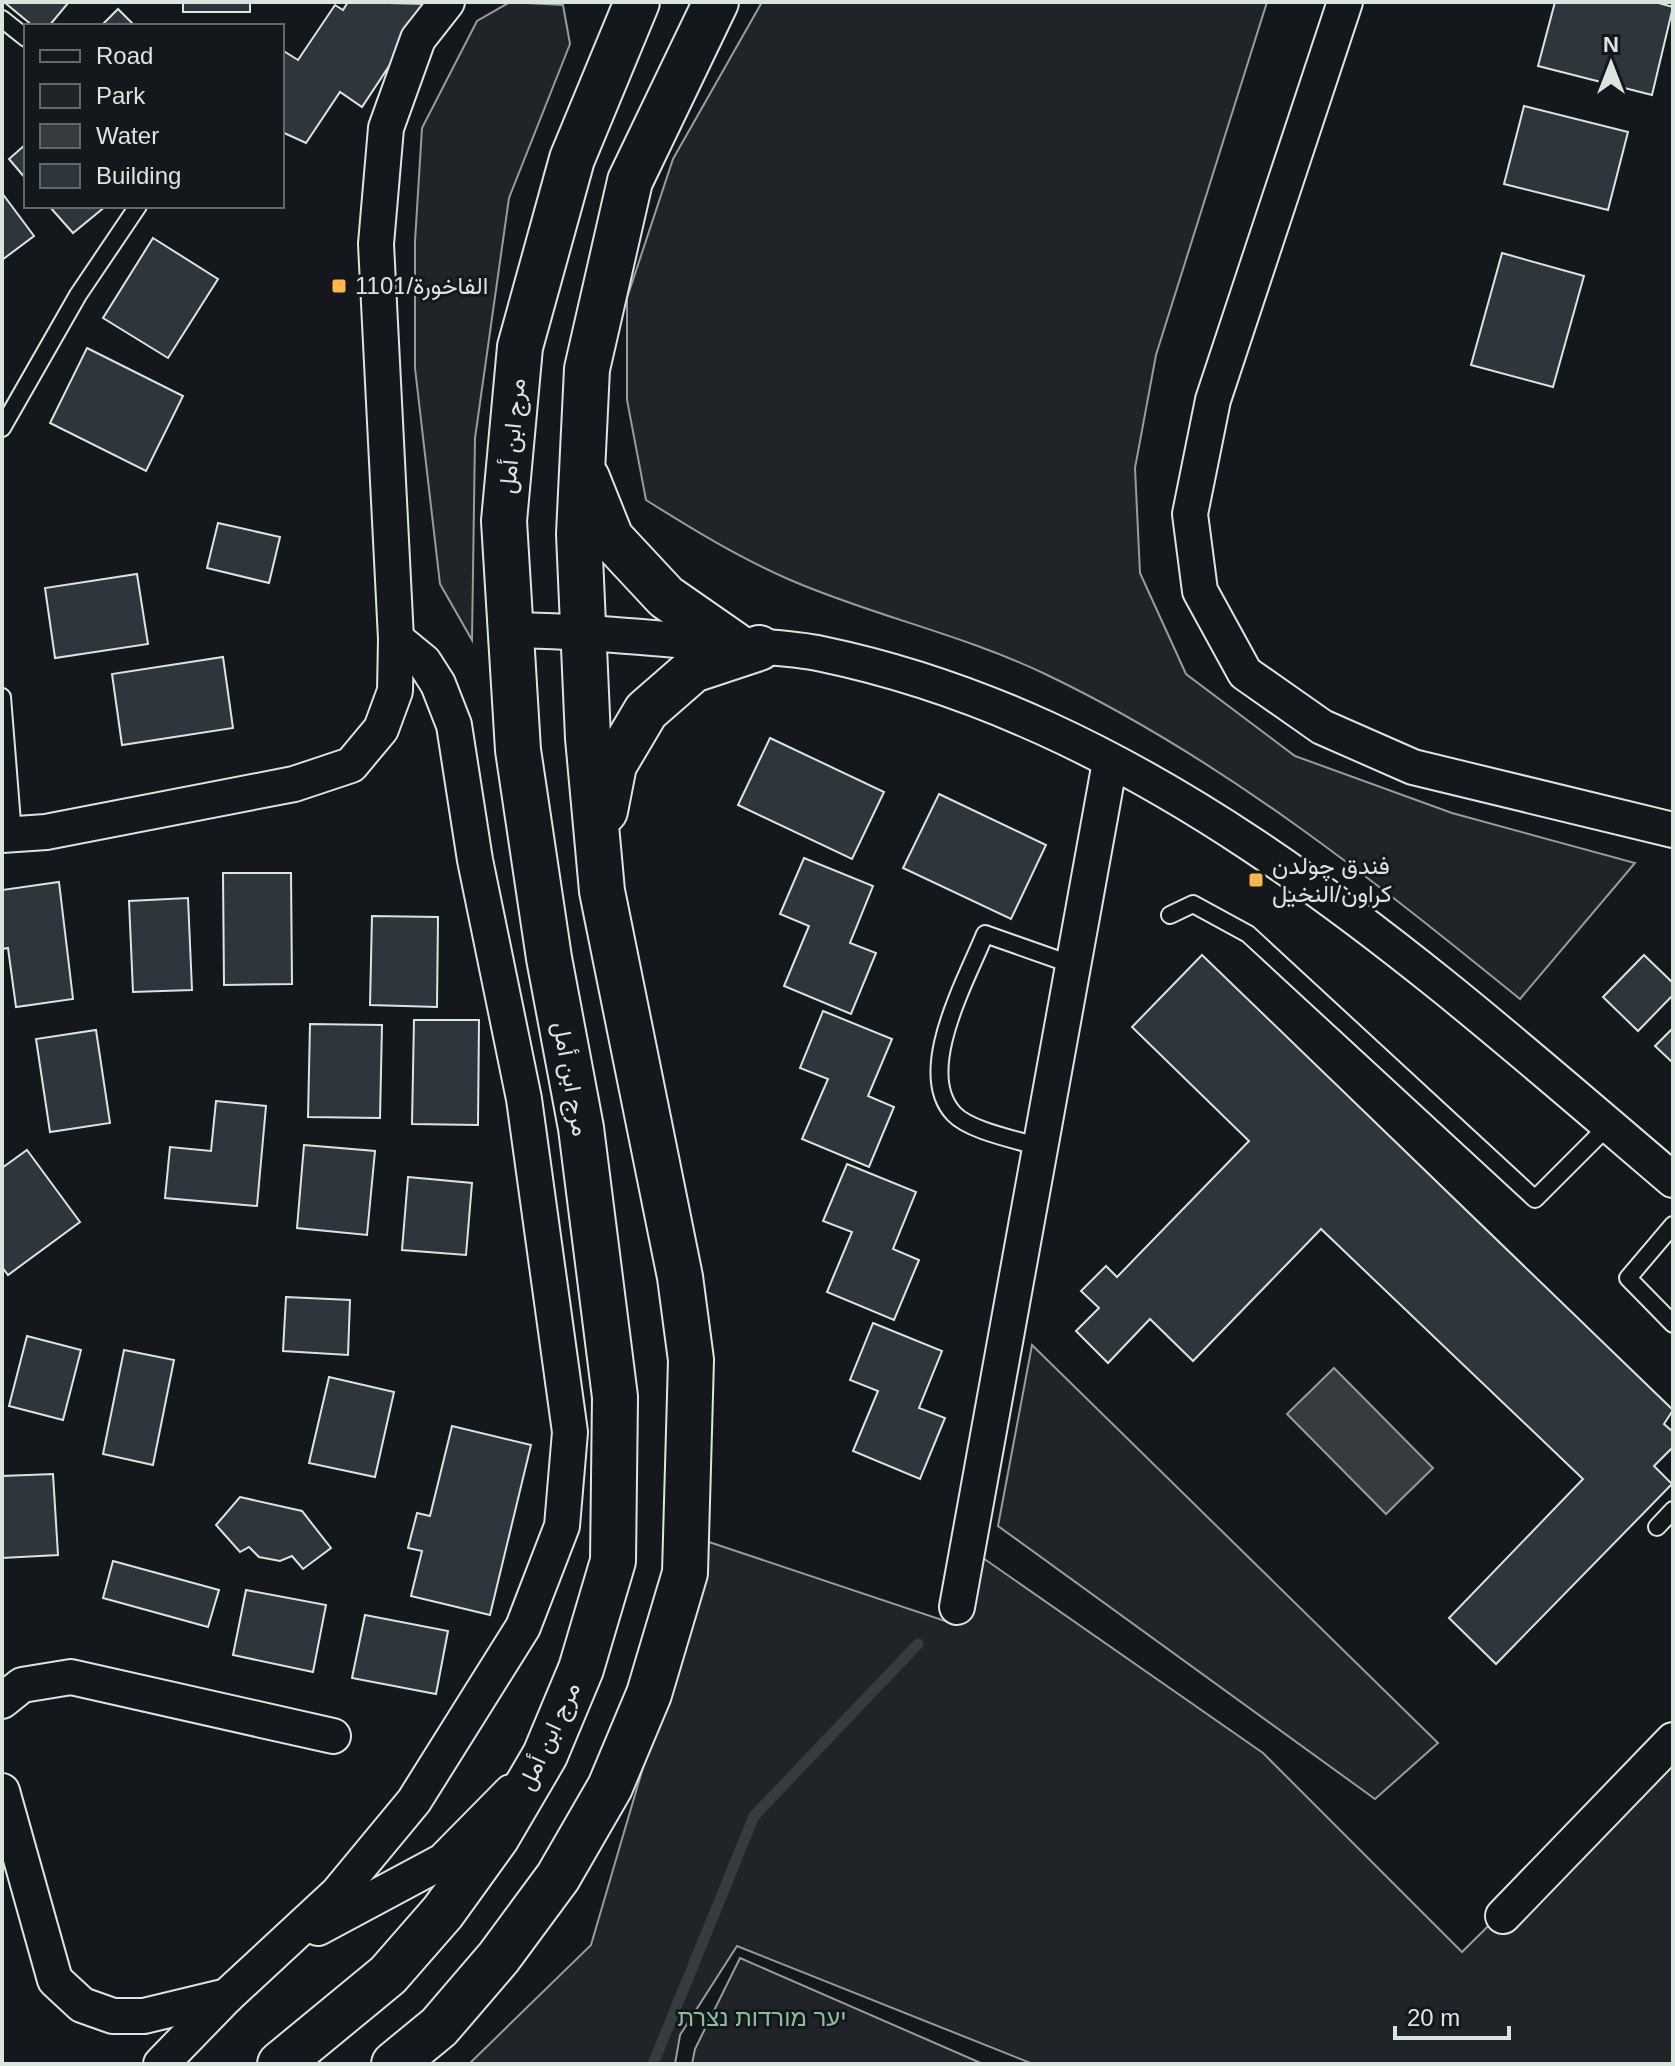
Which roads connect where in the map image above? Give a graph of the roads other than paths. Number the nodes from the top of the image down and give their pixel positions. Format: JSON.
{"nodes":[{"id":1,"x":447,"y":2,"type":"edge"},
{"id":2,"x":637,"y":2,"type":"edge"},
{"id":3,"x":715,"y":2,"type":"edge"},
{"id":4,"x":1345,"y":2,"type":"edge"},
{"id":5,"x":2,"y":19,"type":"edge"},
{"id":6,"x":24,"y":36,"type":"edge"},
{"id":7,"x":137,"y":208,"type":"edge"},
{"id":8,"x":2,"y":428,"type":"edge"},
{"id":9,"x":582,"y":466,"type":"junction"},
{"id":10,"x":511,"y":630,"type":"junction"},
{"id":11,"x":583,"y":631,"type":"junction"},
{"id":12,"x":396,"y":639,"type":"junction"},
{"id":13,"x":747,"y":647,"type":"junction"},
{"id":14,"x":2,"y":697,"type":"edge"},
{"id":15,"x":1110,"y":762,"type":"junction"},
{"id":16,"x":1673,"y":830,"type":"edge"},
{"id":17,"x":8,"y":835,"type":"edge"},
{"id":18,"x":598,"y":849,"type":"junction"},
{"id":19,"x":1170,"y":915,"type":"dead end"},
{"id":20,"x":1073,"y":965,"type":"junction"},
{"id":21,"x":1609,"y":1125,"type":"junction"},
{"id":22,"x":1040,"y":1147,"type":"junction"},
{"id":23,"x":1673,"y":1180,"type":"edge"},
{"id":24,"x":1673,"y":1225,"type":"edge"},
{"id":25,"x":1673,"y":1324,"type":"edge"},
{"id":26,"x":1673,"y":1510,"type":"edge"},
{"id":27,"x":1657,"y":1527,"type":"dead end"},
{"id":28,"x":957,"y":1607,"type":"dead end"},
{"id":29,"x":2,"y":1701,"type":"edge"},
{"id":30,"x":333,"y":1736,"type":"dead end"},
{"id":31,"x":1673,"y":1740,"type":"edge"},
{"id":32,"x":540,"y":1762,"type":"junction"},
{"id":33,"x":2,"y":1791,"type":"edge"},
{"id":34,"x":1503,"y":1916,"type":"dead end"},
{"id":35,"x":275,"y":1951,"type":"junction"},
{"id":36,"x":227,"y":1996,"type":"junction"},
{"id":37,"x":161,"y":2064,"type":"edge"},
{"id":38,"x":280,"y":2064,"type":"edge"},
{"id":39,"x":394,"y":2064,"type":"edge"}],
"edges":[{"from":1,"to":12,"type":"street"},
{"from":2,"to":10,"type":"street","name":"مرج ابن أمل"},
{"from":3,"to":9,"type":"street"},
{"from":4,"to":16,"type":"street"},
{"from":5,"to":6,"type":"lane"},
{"from":7,"to":8,"type":"lane"},
{"from":9,"to":11,"type":"street"},
{"from":9,"to":13,"type":"street"},
{"from":10,"to":11,"type":"street"},
{"from":10,"to":32,"type":"street","name":"مرج ابن أمل"},
{"from":11,"to":13,"type":"street"},
{"from":11,"to":18,"type":"street"},
{"from":12,"to":17,"type":"street"},
{"from":12,"to":35,"type":"street"},
{"from":13,"to":15,"type":"street"},
{"from":13,"to":18,"type":"street"},
{"from":14,"to":17,"type":"lane"},
{"from":15,"to":20,"type":"street"},
{"from":15,"to":21,"type":"street"},
{"from":18,"to":39,"type":"street"},
{"from":19,"to":21,"type":"lane"},
{"from":20,"to":22,"type":"street"},
{"from":20,"to":22,"type":"lane"},
{"from":21,"to":23,"type":"street"},
{"from":22,"to":28,"type":"street"},
{"from":24,"to":25,"type":"lane"},
{"from":26,"to":27,"type":"lane"},
{"from":29,"to":30,"type":"street"},
{"from":31,"to":34,"type":"street"},
{"from":32,"to":35,"type":"street"},
{"from":32,"to":38,"type":"street","name":"مرج ابن أمل"},
{"from":33,"to":36,"type":"street"},
{"from":35,"to":36,"type":"street"},
{"from":36,"to":37,"type":"street"}]}
